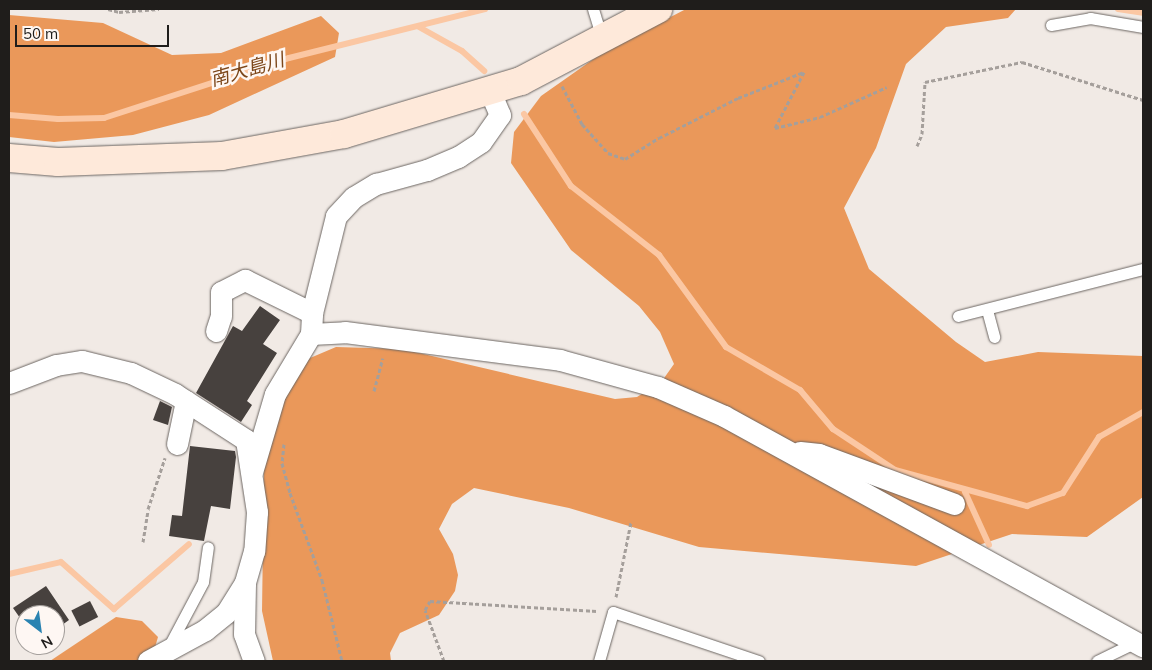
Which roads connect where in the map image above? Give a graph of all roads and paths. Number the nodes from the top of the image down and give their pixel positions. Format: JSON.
{"nodes":[{"id":1,"x":108,"y":9,"type":"edge"},
{"id":2,"x":159,"y":9,"type":"edge"},
{"id":3,"x":593,"y":9,"type":"edge"},
{"id":4,"x":658,"y":9,"type":"edge"},
{"id":5,"x":1050,"y":26,"type":"dead end"},
{"id":6,"x":1143,"y":27,"type":"edge"},
{"id":7,"x":602,"y":40,"type":"junction"},
{"id":8,"x":552,"y":68,"type":"junction"},
{"id":9,"x":887,"y":87,"type":"dead end"},
{"id":10,"x":490,"y":91,"type":"junction"},
{"id":11,"x":1143,"y":100,"type":"edge"},
{"id":12,"x":917,"y":146,"type":"dead end"},
{"id":13,"x":9,"y":158,"type":"edge"},
{"id":14,"x":1143,"y":269,"type":"edge"},
{"id":15,"x":987,"y":310,"type":"junction"},
{"id":16,"x":312,"y":313,"type":"junction"},
{"id":17,"x":958,"y":316,"type":"dead end"},
{"id":18,"x":216,"y":331,"type":"dead end"},
{"id":19,"x":311,"y":334,"type":"junction"},
{"id":20,"x":994,"y":337,"type":"dead end"},
{"id":21,"x":400,"y":339,"type":"junction"},
{"id":22,"x":9,"y":382,"type":"edge"},
{"id":23,"x":374,"y":391,"type":"dead end"},
{"id":24,"x":183,"y":392,"type":"junction"},
{"id":25,"x":284,"y":438,"type":"dead end"},
{"id":26,"x":172,"y":449,"type":"joint"},
{"id":27,"x":786,"y":451,"type":"junction"},
{"id":28,"x":252,"y":472,"type":"junction"},
{"id":29,"x":954,"y":504,"type":"dead end"},
{"id":30,"x":631,"y":522,"type":"dead end"},
{"id":31,"x":143,"y":542,"type":"dead end"},
{"id":32,"x":208,"y":547,"type":"dead end"},
{"id":33,"x":245,"y":583,"type":"junction"},
{"id":34,"x":613,"y":612,"type":"junction"},
{"id":35,"x":1140,"y":644,"type":"edge"},
{"id":36,"x":166,"y":651,"type":"junction"},
{"id":37,"x":148,"y":661,"type":"edge"},
{"id":38,"x":254,"y":661,"type":"edge"},
{"id":39,"x":342,"y":661,"type":"edge"},
{"id":40,"x":444,"y":661,"type":"edge"},
{"id":41,"x":599,"y":661,"type":"edge"},
{"id":42,"x":759,"y":661,"type":"edge"},
{"id":43,"x":1097,"y":661,"type":"edge"}],
"edges":[{"from":1,"to":2,"type":"path"},
{"from":3,"to":7,"type":"lane"},
{"from":4,"to":7,"type":"street"},
{"from":5,"to":6,"type":"lane"},
{"from":7,"to":8,"type":"street"},
{"from":8,"to":9,"type":"path"},
{"from":8,"to":10,"type":"street"},
{"from":10,"to":13,"type":"street"},
{"from":10,"to":16,"type":"street"},
{"from":11,"to":12,"type":"path"},
{"from":14,"to":15,"type":"lane"},
{"from":15,"to":17,"type":"lane"},
{"from":15,"to":20,"type":"lane"},
{"from":16,"to":18,"type":"street"},
{"from":16,"to":19,"type":"street"},
{"from":19,"to":21,"type":"street"},
{"from":19,"to":28,"type":"street"},
{"from":21,"to":23,"type":"path"},
{"from":21,"to":27,"type":"street"},
{"from":22,"to":24,"type":"street"},
{"from":24,"to":26,"type":"street"},
{"from":24,"to":28,"type":"street"},
{"from":25,"to":39,"type":"path"},
{"from":26,"to":31,"type":"path"},
{"from":27,"to":29,"type":"street"},
{"from":27,"to":35,"type":"street"},
{"from":28,"to":33,"type":"street"},
{"from":30,"to":34,"type":"path"},
{"from":32,"to":36,"type":"lane"},
{"from":33,"to":36,"type":"street"},
{"from":33,"to":38,"type":"street"},
{"from":34,"to":40,"type":"path"},
{"from":34,"to":41,"type":"lane"},
{"from":34,"to":42,"type":"lane"},
{"from":35,"to":43,"type":"lane"},
{"from":36,"to":37,"type":"street"}]}
